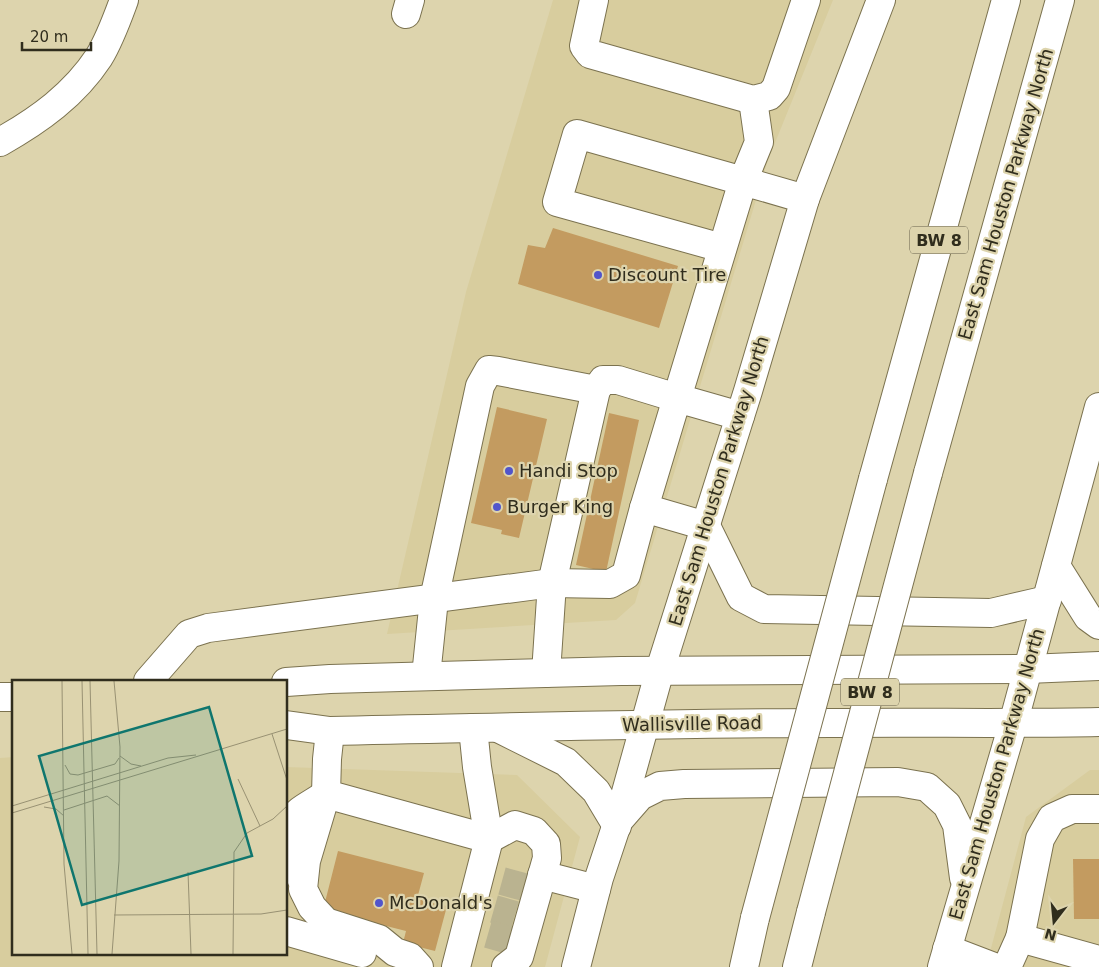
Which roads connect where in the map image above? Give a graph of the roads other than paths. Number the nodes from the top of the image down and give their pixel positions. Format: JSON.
{"nodes":[{"id":1,"x":124,"y":0,"type":"edge"},
{"id":2,"x":594,"y":0,"type":"edge"},
{"id":3,"x":881,"y":0,"type":"edge"},
{"id":4,"x":1006,"y":0,"type":"edge"},
{"id":5,"x":1060,"y":0,"type":"edge"},
{"id":6,"x":801,"y":4,"type":"edge"},
{"id":7,"x":753,"y":100,"type":"junction"},
{"id":8,"x":0,"y":142,"type":"edge"},
{"id":9,"x":742,"y":181,"type":"junction"},
{"id":10,"x":805,"y":199,"type":"junction"},
{"id":11,"x":722,"y":248,"type":"junction"},
{"id":12,"x":596,"y":390,"type":"junction"},
{"id":13,"x":677,"y":398,"type":"junction"},
{"id":14,"x":1099,"y":407,"type":"edge"},
{"id":15,"x":740,"y":416,"type":"junction"},
{"id":16,"x":644,"y":508,"type":"junction"},
{"id":17,"x":706,"y":526,"type":"junction"},
{"id":18,"x":1056,"y":566,"type":"junction"},
{"id":19,"x":552,"y":583,"type":"junction"},
{"id":20,"x":434,"y":599,"type":"junction"},
{"id":21,"x":1047,"y":600,"type":"junction"},
{"id":22,"x":1099,"y":625,"type":"edge"},
{"id":23,"x":1099,"y":666,"type":"edge"},
{"id":24,"x":1027,"y":669,"type":"junction"},
{"id":25,"x":660,"y":670,"type":"junction"},
{"id":26,"x":546,"y":673,"type":"junction"},
{"id":27,"x":426,"y":676,"type":"junction"},
{"id":28,"x":149,"y":680,"type":"edge"},
{"id":29,"x":288,"y":682,"type":"edge"},
{"id":30,"x":1099,"y":722,"type":"edge"},
{"id":31,"x":645,"y":724,"type":"junction"},
{"id":32,"x":1013,"y":724,"type":"junction"},
{"id":33,"x":288,"y":725,"type":"edge"},
{"id":34,"x":485,"y":728,"type":"junction"},
{"id":35,"x":330,"y":731,"type":"junction"},
{"id":36,"x":326,"y":794,"type":"junction"},
{"id":37,"x":288,"y":804,"type":"edge"},
{"id":38,"x":1099,"y":809,"type":"edge"},
{"id":39,"x":618,"y":824,"type":"junction"},
{"id":40,"x":489,"y":839,"type":"junction"},
{"id":41,"x":517,"y":882,"type":"junction"},
{"id":42,"x":965,"y":887,"type":"junction"},
{"id":43,"x":596,"y":889,"type":"junction"},
{"id":44,"x":500,"y":924,"type":"junction"},
{"id":45,"x":288,"y":932,"type":"edge"},
{"id":46,"x":1020,"y":938,"type":"junction"},
{"id":47,"x":945,"y":958,"type":"edge"},
{"id":48,"x":1099,"y":960,"type":"edge"},
{"id":49,"x":409,"y":967,"type":"edge"},
{"id":50,"x":420,"y":967,"type":"edge"},
{"id":51,"x":456,"y":967,"type":"edge"},
{"id":52,"x":506,"y":967,"type":"edge"},
{"id":53,"x":576,"y":967,"type":"edge"},
{"id":54,"x":744,"y":967,"type":"edge"},
{"id":55,"x":797,"y":967,"type":"edge"},
{"id":56,"x":994,"y":967,"type":"edge"},
{"id":57,"x":1007,"y":967,"type":"edge"}],
"edges":[{"from":1,"to":8,"type":"main road"},
{"from":2,"to":7,"type":"main road"},
{"from":3,"to":10,"type":"main road","name":"East Sam Houston Parkway North"},
{"from":4,"to":54,"type":"main road","number":"BW 8","bridge":true},
{"from":5,"to":55,"type":"main road","name":"East Sam Houston Parkway North","number":"BW 8","bridge":true},
{"from":6,"to":7,"type":"main road"},
{"from":7,"to":9,"type":"main road"},
{"from":9,"to":10,"type":"main road"},
{"from":9,"to":11,"type":"main road"},
{"from":9,"to":11,"type":"main road"},
{"from":10,"to":15,"type":"main road","name":"East Sam Houston Parkway North"},
{"from":11,"to":13,"type":"main road"},
{"from":12,"to":13,"type":"main road"},
{"from":12,"to":19,"type":"main road"},
{"from":12,"to":20,"type":"main road"},
{"from":13,"to":15,"type":"main road"},
{"from":13,"to":16,"type":"main road"},
{"from":14,"to":18,"type":"main road","name":"East Sam Houston Parkway North"},
{"from":15,"to":17,"type":"main road","name":"East Sam Houston Parkway North"},
{"from":16,"to":17,"type":"main road"},
{"from":16,"to":19,"type":"main road"},
{"from":17,"to":21,"type":"main road"},
{"from":17,"to":25,"type":"main road","name":"East Sam Houston Parkway North"},
{"from":18,"to":21,"type":"main road","name":"East Sam Houston Parkway North"},
{"from":18,"to":22,"type":"main road"},
{"from":19,"to":20,"type":"main road"},
{"from":19,"to":26,"type":"main road"},
{"from":20,"to":27,"type":"main road"},
{"from":20,"to":28,"type":"main road"},
{"from":21,"to":24,"type":"main road","name":"East Sam Houston Parkway North"},
{"from":23,"to":24,"type":"main road"},
{"from":24,"to":25,"type":"main road"},
{"from":24,"to":32,"type":"main road","name":"East Sam Houston Parkway North"},
{"from":25,"to":26,"type":"main road"},
{"from":25,"to":31,"type":"main road","name":"East Sam Houston Parkway North"},
{"from":26,"to":27,"type":"main road"},
{"from":27,"to":29,"type":"main road"},
{"from":30,"to":32,"type":"main road","name":"Wallisville Road"},
{"from":31,"to":32,"type":"main road","name":"Wallisville Road"},
{"from":31,"to":34,"type":"main road","name":"Wallisville Road"},
{"from":31,"to":39,"type":"main road","name":"East Sam Houston Parkway North"},
{"from":32,"to":42,"type":"main road","name":"East Sam Houston Parkway North"},
{"from":33,"to":35,"type":"main road","name":"Wallisville Road"},
{"from":34,"to":35,"type":"main road","name":"Wallisville Road"},
{"from":34,"to":39,"type":"main road"},
{"from":34,"to":40,"type":"main road"},
{"from":35,"to":36,"type":"main road"},
{"from":36,"to":37,"type":"main road"},
{"from":36,"to":40,"type":"main road"},
{"from":36,"to":50,"type":"main road"},
{"from":38,"to":46,"type":"main road"},
{"from":39,"to":42,"type":"main road"},
{"from":39,"to":43,"type":"main road","name":"East Sam Houston Parkway North"},
{"from":40,"to":41,"type":"main road"},
{"from":40,"to":41,"type":"main road"},
{"from":41,"to":43,"type":"main road"},
{"from":41,"to":44,"type":"main road"},
{"from":41,"to":44,"type":"main road"},
{"from":42,"to":47,"type":"main road","name":"East Sam Houston Parkway North"},
{"from":43,"to":53,"type":"main road","name":"East Sam Houston Parkway North"},
{"from":44,"to":51,"type":"main road"},
{"from":44,"to":52,"type":"main road"},
{"from":45,"to":49,"type":"main road"},
{"from":46,"to":48,"type":"main road"},
{"from":46,"to":57,"type":"main road"},
{"from":47,"to":56,"type":"main road"}]}
